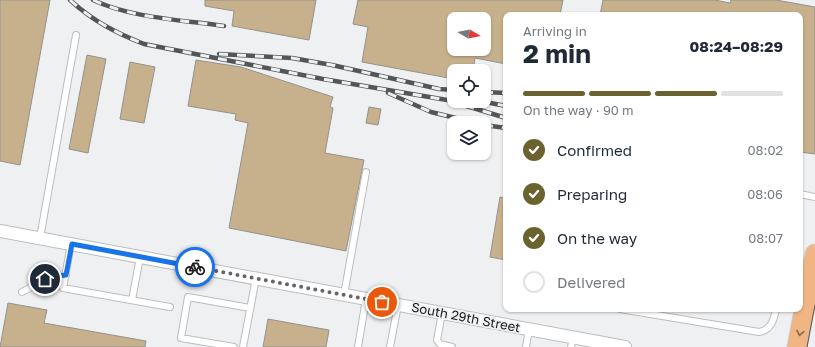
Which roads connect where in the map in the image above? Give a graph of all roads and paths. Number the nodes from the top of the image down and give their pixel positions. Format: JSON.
{"nodes":[{"id":1,"x":76,"y":35,"type":"dead end"},
{"id":2,"x":366,"y":172,"type":"dead end"},
{"id":3,"x":803,"y":195,"type":"edge"},
{"id":4,"x":815,"y":197,"type":"edge"},
{"id":5,"x":0,"y":231,"type":"edge"},
{"id":6,"x":40,"y":238,"type":"junction"},
{"id":7,"x":72,"y":244,"type":"junction"},
{"id":8,"x":815,"y":254,"type":"edge"},
{"id":9,"x":140,"y":257,"type":"junction"},
{"id":10,"x":66,"y":275,"type":"junction"},
{"id":11,"x":256,"y":278,"type":"junction"},
{"id":12,"x":22,"y":292,"type":"dead end"},
{"id":13,"x":344,"y":295,"type":"junction"},
{"id":14,"x":366,"y":299,"type":"junction"},
{"id":15,"x":132,"y":300,"type":"junction"},
{"id":16,"x":398,"y":305,"type":"junction"},
{"id":17,"x":170,"y":307,"type":"dead end"},
{"id":18,"x":250,"y":308,"type":"junction"},
{"id":19,"x":638,"y":312,"type":"edge"},
{"id":20,"x":775,"y":312,"type":"edge"},
{"id":21,"x":442,"y":313,"type":"junction"},
{"id":22,"x":529,"y":329,"type":"junction"},
{"id":23,"x":572,"y":342,"type":"edge"},
{"id":24,"x":234,"y":347,"type":"edge"},
{"id":25,"x":243,"y":347,"type":"edge"},
{"id":26,"x":358,"y":347,"type":"edge"},
{"id":27,"x":390,"y":347,"type":"edge"},
{"id":28,"x":452,"y":347,"type":"edge"},
{"id":29,"x":526,"y":347,"type":"edge"},
{"id":30,"x":624,"y":347,"type":"edge"},
{"id":31,"x":798,"y":347,"type":"edge"}],
"edges":[{"from":1,"to":6,"type":"lane"},
{"from":2,"to":13,"type":"lane"},
{"from":3,"to":4,"type":"lane"},
{"from":5,"to":6,"type":"street","name":"South 29th Street"},
{"from":6,"to":7,"type":"street","name":"South 29th Street"},
{"from":7,"to":9,"type":"street","name":"South 29th Street"},
{"from":7,"to":10,"type":"lane"},
{"from":8,"to":31,"type":"main road","one_way":true},
{"from":9,"to":11,"type":"street","name":"South 29th Street"},
{"from":9,"to":15,"type":"lane"},
{"from":10,"to":12,"type":"lane"},
{"from":10,"to":15,"type":"lane"},
{"from":11,"to":13,"type":"street","name":"South 29th Street"},
{"from":11,"to":18,"type":"lane"},
{"from":13,"to":14,"type":"street","name":"South 29th Street"},
{"from":14,"to":16,"type":"street","name":"South 29th Street"},
{"from":14,"to":26,"type":"lane"},
{"from":15,"to":17,"type":"lane"},
{"from":16,"to":21,"type":"street","name":"South 29th Street"},
{"from":16,"to":27,"type":"lane"},
{"from":18,"to":24,"type":"lane"},
{"from":18,"to":25,"type":"lane"},
{"from":19,"to":20,"type":"lane"},
{"from":21,"to":22,"type":"street","name":"South 29th Street"},
{"from":21,"to":28,"type":"lane"},
{"from":22,"to":23,"type":"street","name":"South 29th Street"},
{"from":22,"to":29,"type":"lane"},
{"from":23,"to":30,"type":"street","name":"South 29th Street"}]}
